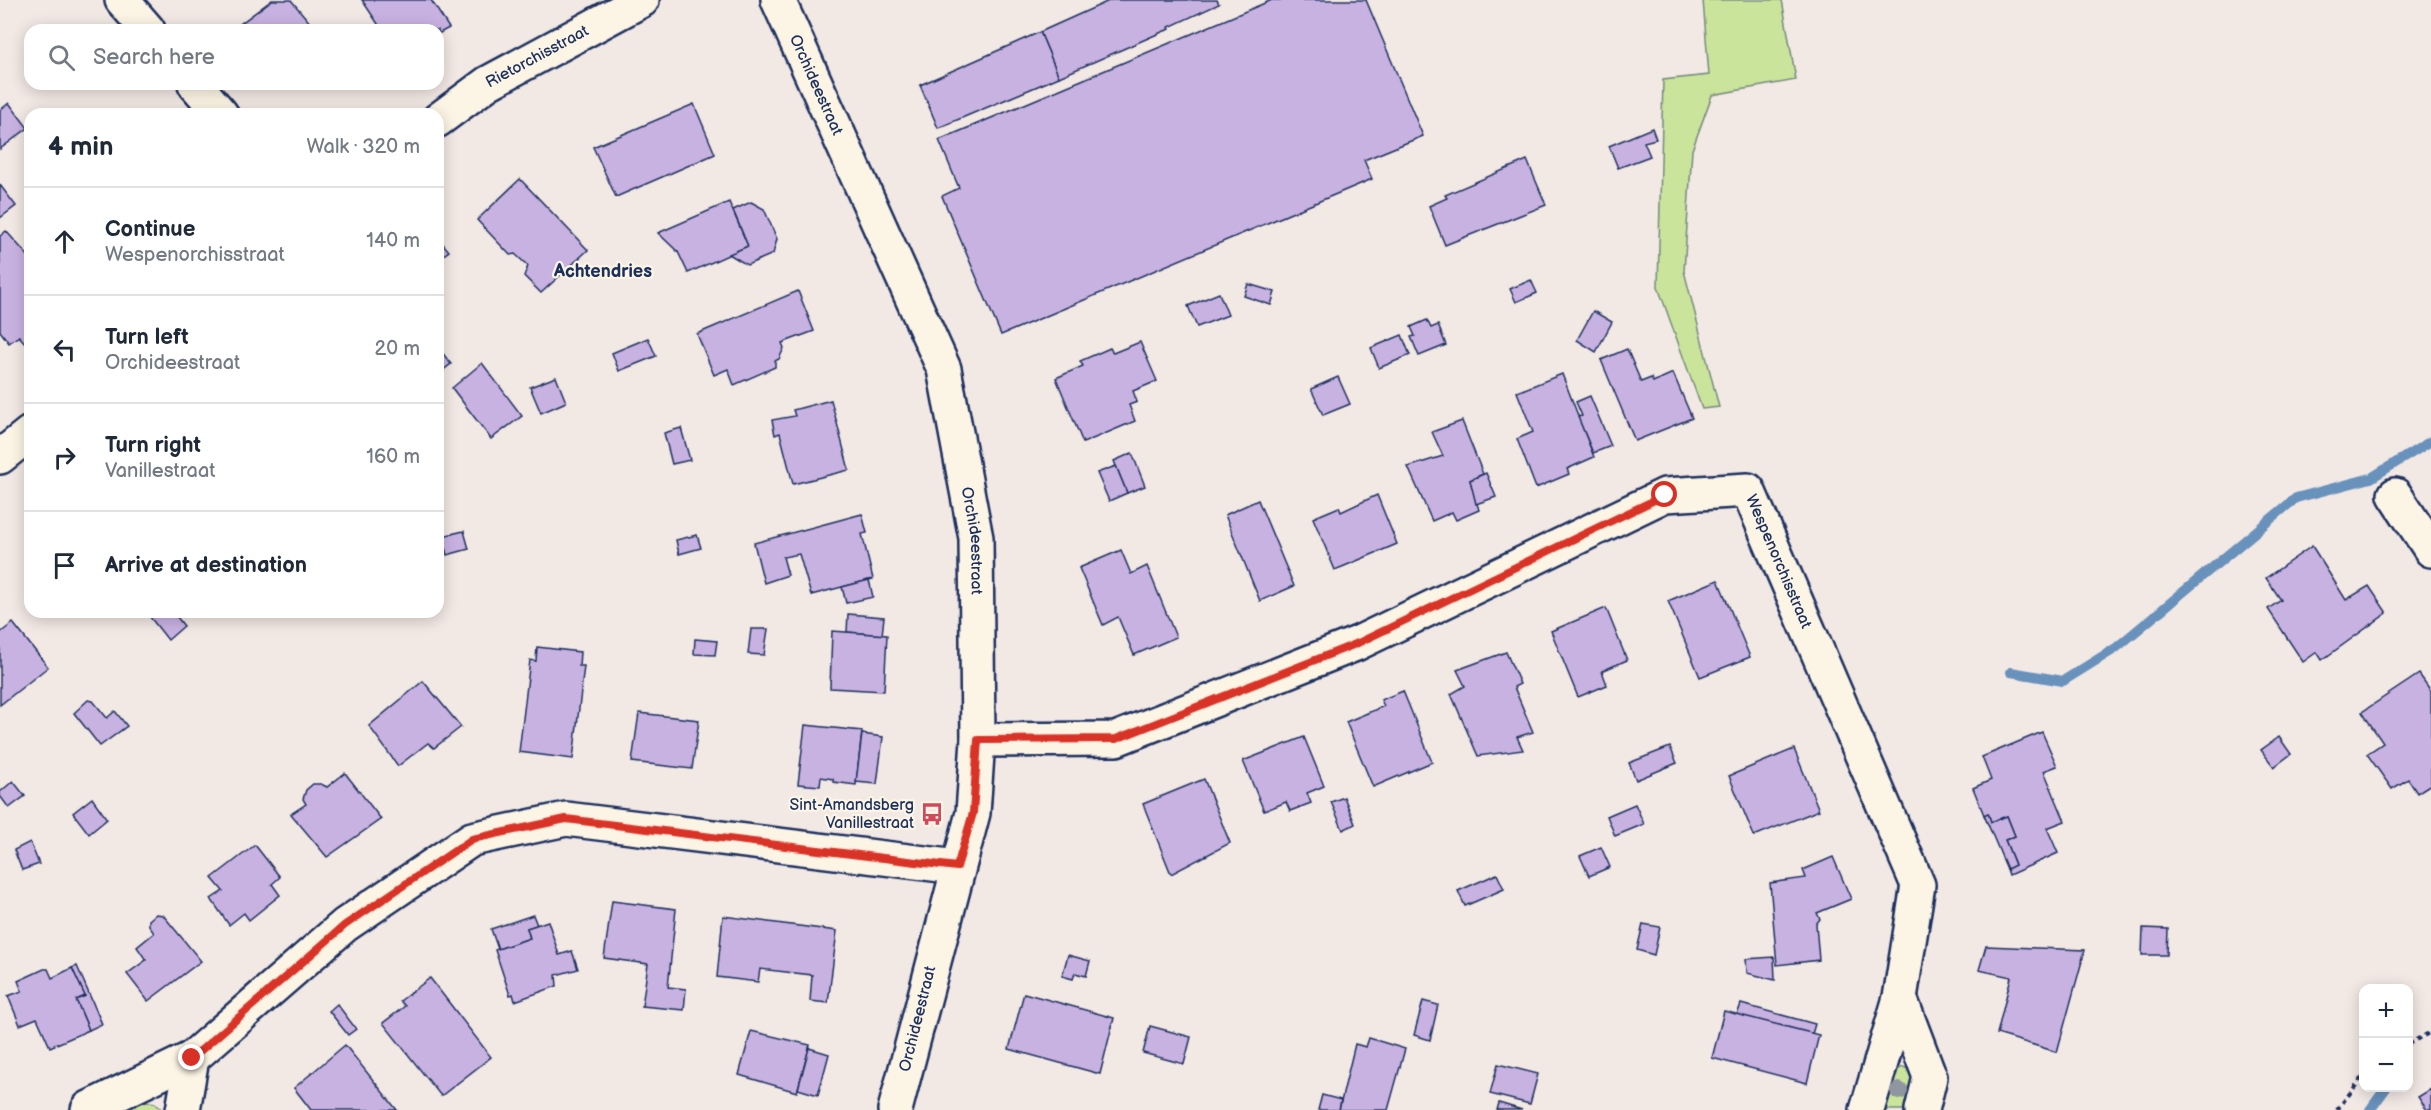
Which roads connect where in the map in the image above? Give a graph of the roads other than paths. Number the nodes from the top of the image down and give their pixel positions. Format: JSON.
{"nodes":[{"id":1,"x":122,"y":0,"type":"edge"},
{"id":2,"x":642,"y":0,"type":"edge"},
{"id":3,"x":778,"y":0,"type":"edge"},
{"id":4,"x":143,"y":24,"type":"edge"},
{"id":5,"x":200,"y":90,"type":"edge"},
{"id":6,"x":216,"y":108,"type":"edge"},
{"id":7,"x":444,"y":116,"type":"edge"},
{"id":8,"x":24,"y":438,"type":"edge"},
{"id":9,"x":0,"y":457,"type":"edge"},
{"id":10,"x":2395,"y":495,"type":"dead end"},
{"id":11,"x":2431,"y":550,"type":"edge"},
{"id":12,"x":978,"y":740,"type":"junction"},
{"id":13,"x":957,"y":867,"type":"junction"},
{"id":14,"x":1900,"y":998,"type":"junction"},
{"id":15,"x":192,"y":1058,"type":"junction"},
{"id":16,"x":88,"y":1110,"type":"edge"},
{"id":17,"x":183,"y":1110,"type":"edge"},
{"id":18,"x":895,"y":1110,"type":"edge"},
{"id":19,"x":1867,"y":1110,"type":"edge"},
{"id":20,"x":1922,"y":1110,"type":"edge"}],
"edges":[{"from":1,"to":4,"type":"street"},
{"from":2,"to":7,"type":"street","name":"Rietorchisstraat"},
{"from":3,"to":12,"type":"street","name":"Orchideestraat"},
{"from":5,"to":6,"type":"street"},
{"from":8,"to":9,"type":"street"},
{"from":10,"to":11,"type":"street"},
{"from":12,"to":13,"type":"street","name":"Orchideestraat"},
{"from":12,"to":14,"type":"street","name":"Wespenorchisstraat"},
{"from":13,"to":15,"type":"street"},
{"from":13,"to":18,"type":"street","name":"Orchideestraat"},
{"from":14,"to":19,"type":"street","name":"Wespenorchisstraat"},
{"from":14,"to":20,"type":"street","name":"Wespenorchisstraat"},
{"from":15,"to":16,"type":"street"},
{"from":15,"to":17,"type":"street"}]}
